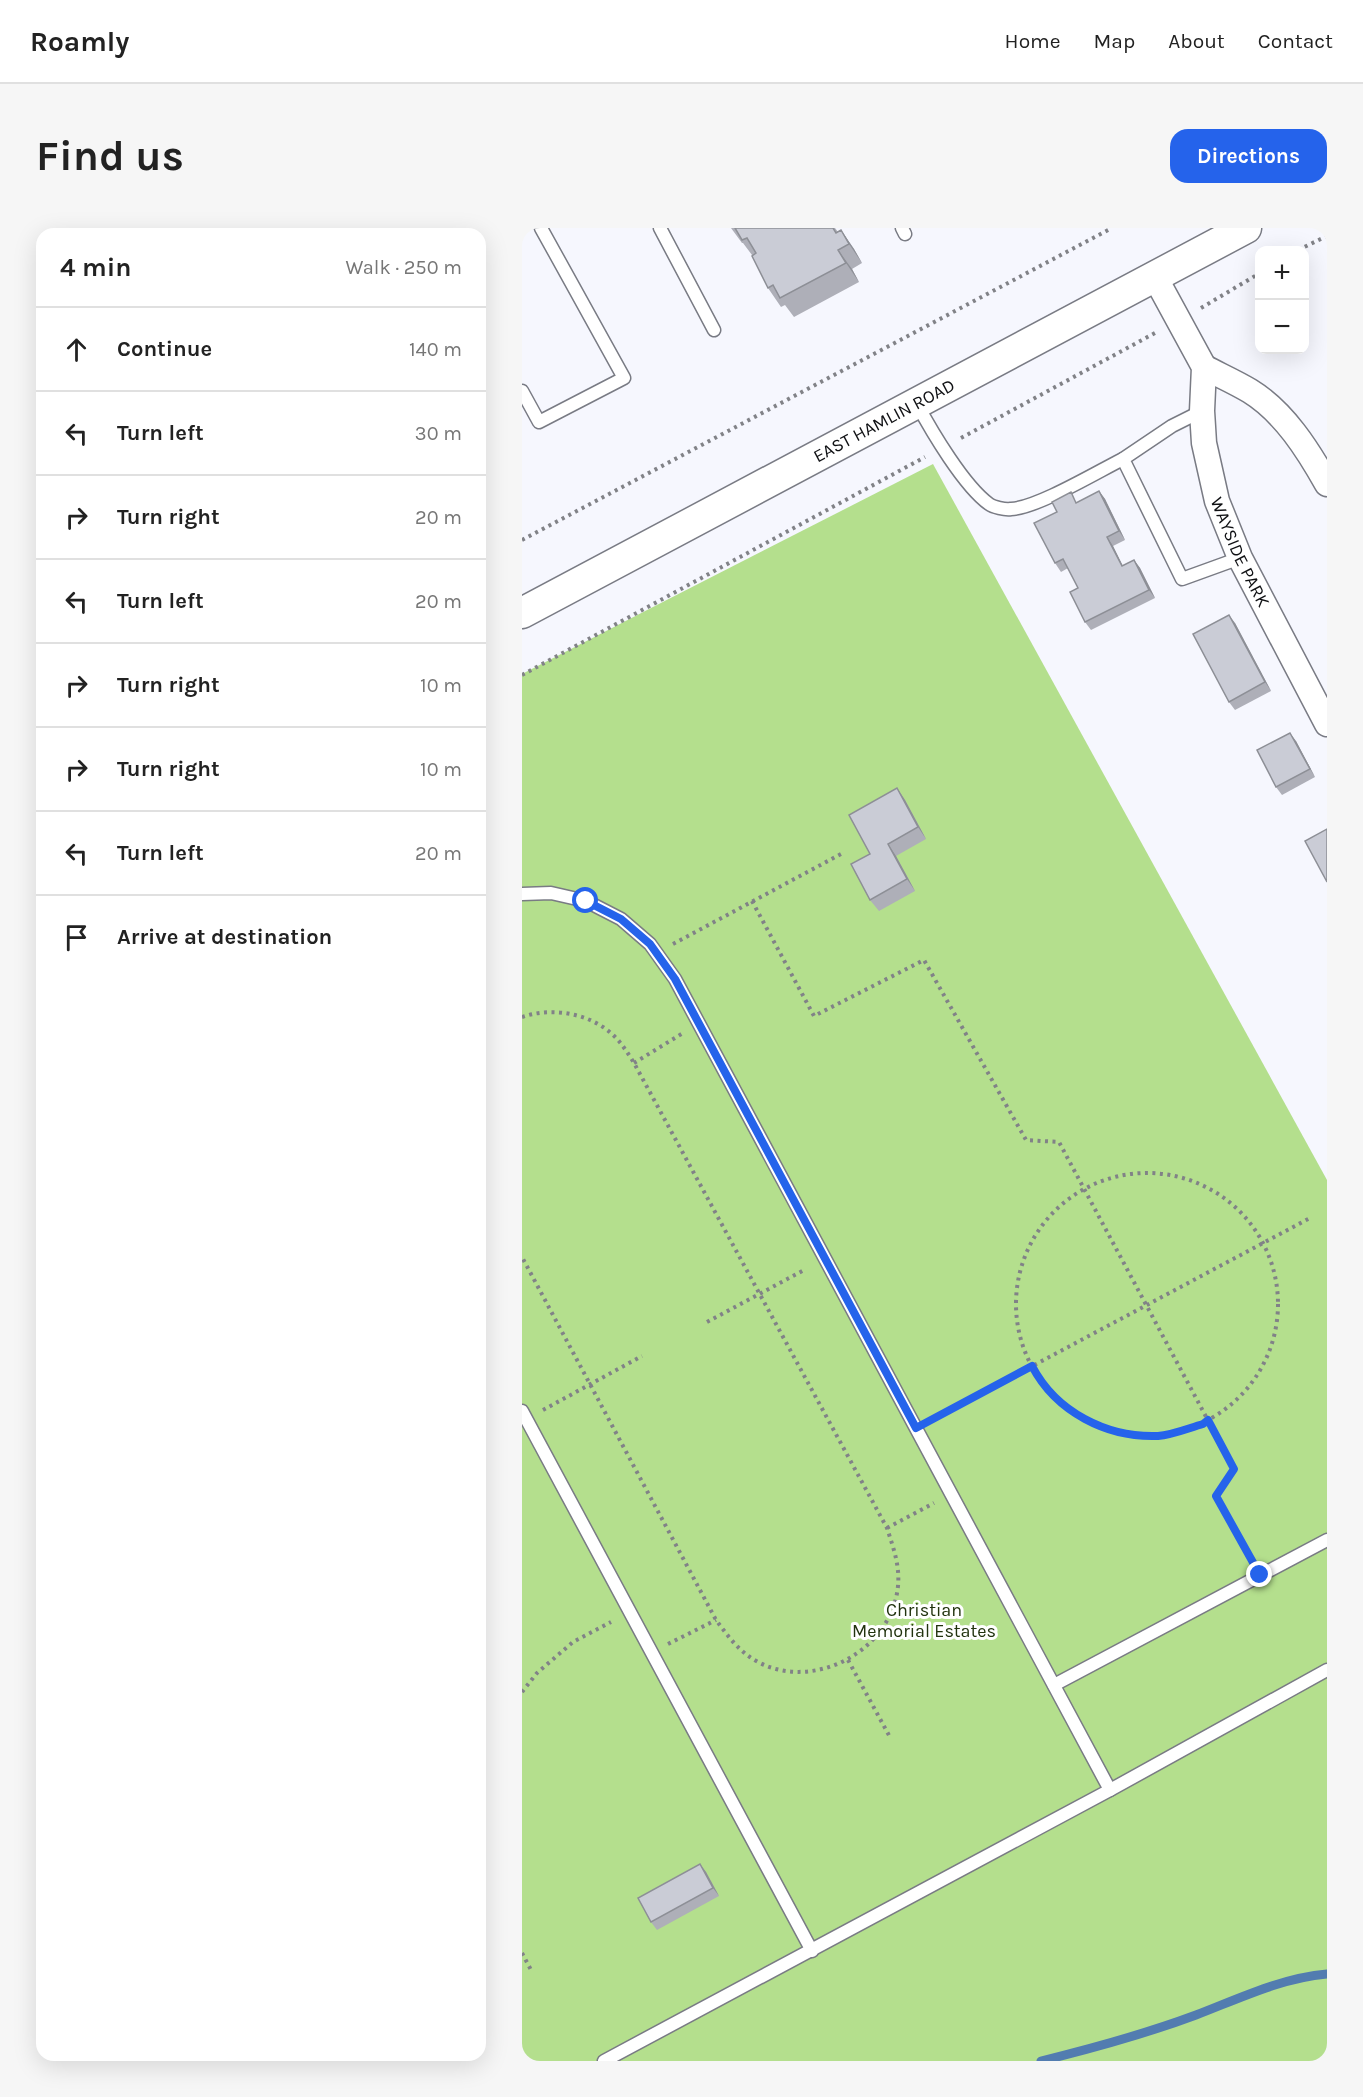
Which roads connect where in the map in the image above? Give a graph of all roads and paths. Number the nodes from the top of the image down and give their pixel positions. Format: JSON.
{"nodes":[{"id":1,"x":541,"y":228,"type":"edge"},
{"id":2,"x":660,"y":228,"type":"edge"},
{"id":3,"x":1112,"y":228,"type":"edge"},
{"id":4,"x":1246,"y":228,"type":"edge"},
{"id":5,"x":1327,"y":236,"type":"edge"},
{"id":6,"x":1306,"y":246,"type":"edge"},
{"id":7,"x":1255,"y":276,"type":"edge"},
{"id":8,"x":1155,"y":277,"type":"junction"},
{"id":9,"x":1178,"y":321,"type":"junction"},
{"id":10,"x":714,"y":330,"type":"dead end"},
{"id":11,"x":1204,"y":367,"type":"junction"},
{"id":12,"x":522,"y":391,"type":"edge"},
{"id":13,"x":917,"y":404,"type":"junction"},
{"id":14,"x":1202,"y":411,"type":"junction"},
{"id":15,"x":942,"y":447,"type":"junction"},
{"id":16,"x":1123,"y":459,"type":"junction"},
{"id":17,"x":1327,"y":484,"type":"edge"},
{"id":18,"x":522,"y":540,"type":"edge"},
{"id":19,"x":1240,"y":558,"type":"junction"},
{"id":20,"x":522,"y":613,"type":"edge"},
{"id":21,"x":522,"y":675,"type":"edge"},
{"id":22,"x":1327,"y":724,"type":"edge"},
{"id":23,"x":841,"y":854,"type":"dead end"},
{"id":24,"x":522,"y":894,"type":"edge"},
{"id":25,"x":752,"y":902,"type":"junction"},
{"id":26,"x":656,"y":953,"type":"junction"},
{"id":27,"x":522,"y":1017,"type":"edge"},
{"id":28,"x":699,"y":1024,"type":"junction"},
{"id":29,"x":634,"y":1063,"type":"junction"},
{"id":30,"x":1084,"y":1190,"type":"junction"},
{"id":31,"x":1310,"y":1218,"type":"dead end"},
{"id":32,"x":1264,"y":1243,"type":"junction"},
{"id":33,"x":522,"y":1257,"type":"edge"},
{"id":34,"x":826,"y":1259,"type":"junction"},
{"id":35,"x":760,"y":1294,"type":"junction"},
{"id":36,"x":1147,"y":1305,"type":"junction"},
{"id":37,"x":707,"y":1322,"type":"dead end"},
{"id":38,"x":642,"y":1356,"type":"dead end"},
{"id":39,"x":1032,"y":1366,"type":"junction"},
{"id":40,"x":590,"y":1384,"type":"junction"},
{"id":41,"x":524,"y":1415,"type":"edge"},
{"id":42,"x":1208,"y":1420,"type":"junction"},
{"id":43,"x":916,"y":1428,"type":"junction"},
{"id":44,"x":951,"y":1494,"type":"junction"},
{"id":45,"x":887,"y":1528,"type":"junction"},
{"id":46,"x":1327,"y":1540,"type":"edge"},
{"id":47,"x":1260,"y":1575,"type":"junction"},
{"id":48,"x":630,"y":1612,"type":"junction"},
{"id":49,"x":716,"y":1620,"type":"junction"},
{"id":50,"x":652,"y":1653,"type":"junction"},
{"id":51,"x":848,"y":1660,"type":"junction"},
{"id":52,"x":1327,"y":1670,"type":"edge"},
{"id":53,"x":1054,"y":1685,"type":"junction"},
{"id":54,"x":522,"y":1692,"type":"edge"},
{"id":55,"x":891,"y":1740,"type":"dead end"},
{"id":56,"x":1110,"y":1790,"type":"junction"},
{"id":57,"x":812,"y":1950,"type":"junction"},
{"id":58,"x":522,"y":1953,"type":"edge"},
{"id":59,"x":531,"y":1970,"type":"dead end"},
{"id":60,"x":604,"y":2061,"type":"edge"}],
"edges":[{"from":1,"to":12,"type":"lane"},
{"from":2,"to":10,"type":"lane"},
{"from":3,"to":18,"type":"path"},
{"from":4,"to":8,"type":"street","name":"EAST HAMLIN ROAD"},
{"from":5,"to":6,"type":"path"},
{"from":7,"to":9,"type":"path"},
{"from":8,"to":9,"type":"street"},
{"from":8,"to":13,"type":"street","name":"EAST HAMLIN ROAD"},
{"from":9,"to":11,"type":"street"},
{"from":9,"to":15,"type":"path"},
{"from":11,"to":14,"type":"street","name":"WAYSIDE PARK"},
{"from":11,"to":17,"type":"street"},
{"from":13,"to":15,"type":"lane"},
{"from":13,"to":20,"type":"street","name":"EAST HAMLIN ROAD"},
{"from":14,"to":16,"type":"lane"},
{"from":14,"to":19,"type":"street","name":"WAYSIDE PARK"},
{"from":15,"to":16,"type":"lane"},
{"from":15,"to":21,"type":"path"},
{"from":16,"to":19,"type":"lane"},
{"from":19,"to":22,"type":"street","name":"WAYSIDE PARK"},
{"from":23,"to":25,"type":"path"},
{"from":24,"to":26,"type":"lane"},
{"from":25,"to":26,"type":"path"},
{"from":25,"to":30,"type":"path"},
{"from":26,"to":28,"type":"lane"},
{"from":27,"to":29,"type":"path"},
{"from":28,"to":29,"type":"path"},
{"from":28,"to":34,"type":"lane"},
{"from":29,"to":35,"type":"path"},
{"from":30,"to":32,"type":"path"},
{"from":30,"to":36,"type":"path"},
{"from":30,"to":39,"type":"path"},
{"from":31,"to":32,"type":"path"},
{"from":32,"to":36,"type":"path"},
{"from":32,"to":42,"type":"path"},
{"from":33,"to":40,"type":"path"},
{"from":34,"to":35,"type":"path"},
{"from":34,"to":43,"type":"lane"},
{"from":35,"to":37,"type":"path"},
{"from":35,"to":45,"type":"path"},
{"from":36,"to":39,"type":"path"},
{"from":36,"to":42,"type":"path"},
{"from":38,"to":40,"type":"path"},
{"from":39,"to":42,"type":"path"},
{"from":39,"to":43,"type":"path"},
{"from":40,"to":41,"type":"path"},
{"from":40,"to":49,"type":"path"},
{"from":41,"to":48,"type":"lane"},
{"from":42,"to":47,"type":"path"},
{"from":43,"to":44,"type":"lane"},
{"from":44,"to":45,"type":"path"},
{"from":44,"to":53,"type":"lane"},
{"from":45,"to":51,"type":"path"},
{"from":46,"to":47,"type":"lane"},
{"from":47,"to":53,"type":"lane"},
{"from":48,"to":50,"type":"lane"},
{"from":48,"to":54,"type":"path"},
{"from":49,"to":50,"type":"path"},
{"from":49,"to":51,"type":"path"},
{"from":50,"to":57,"type":"lane"},
{"from":51,"to":55,"type":"path"},
{"from":52,"to":56,"type":"lane"},
{"from":53,"to":56,"type":"lane"},
{"from":56,"to":57,"type":"lane"},
{"from":57,"to":60,"type":"lane"},
{"from":58,"to":59,"type":"path"}]}
